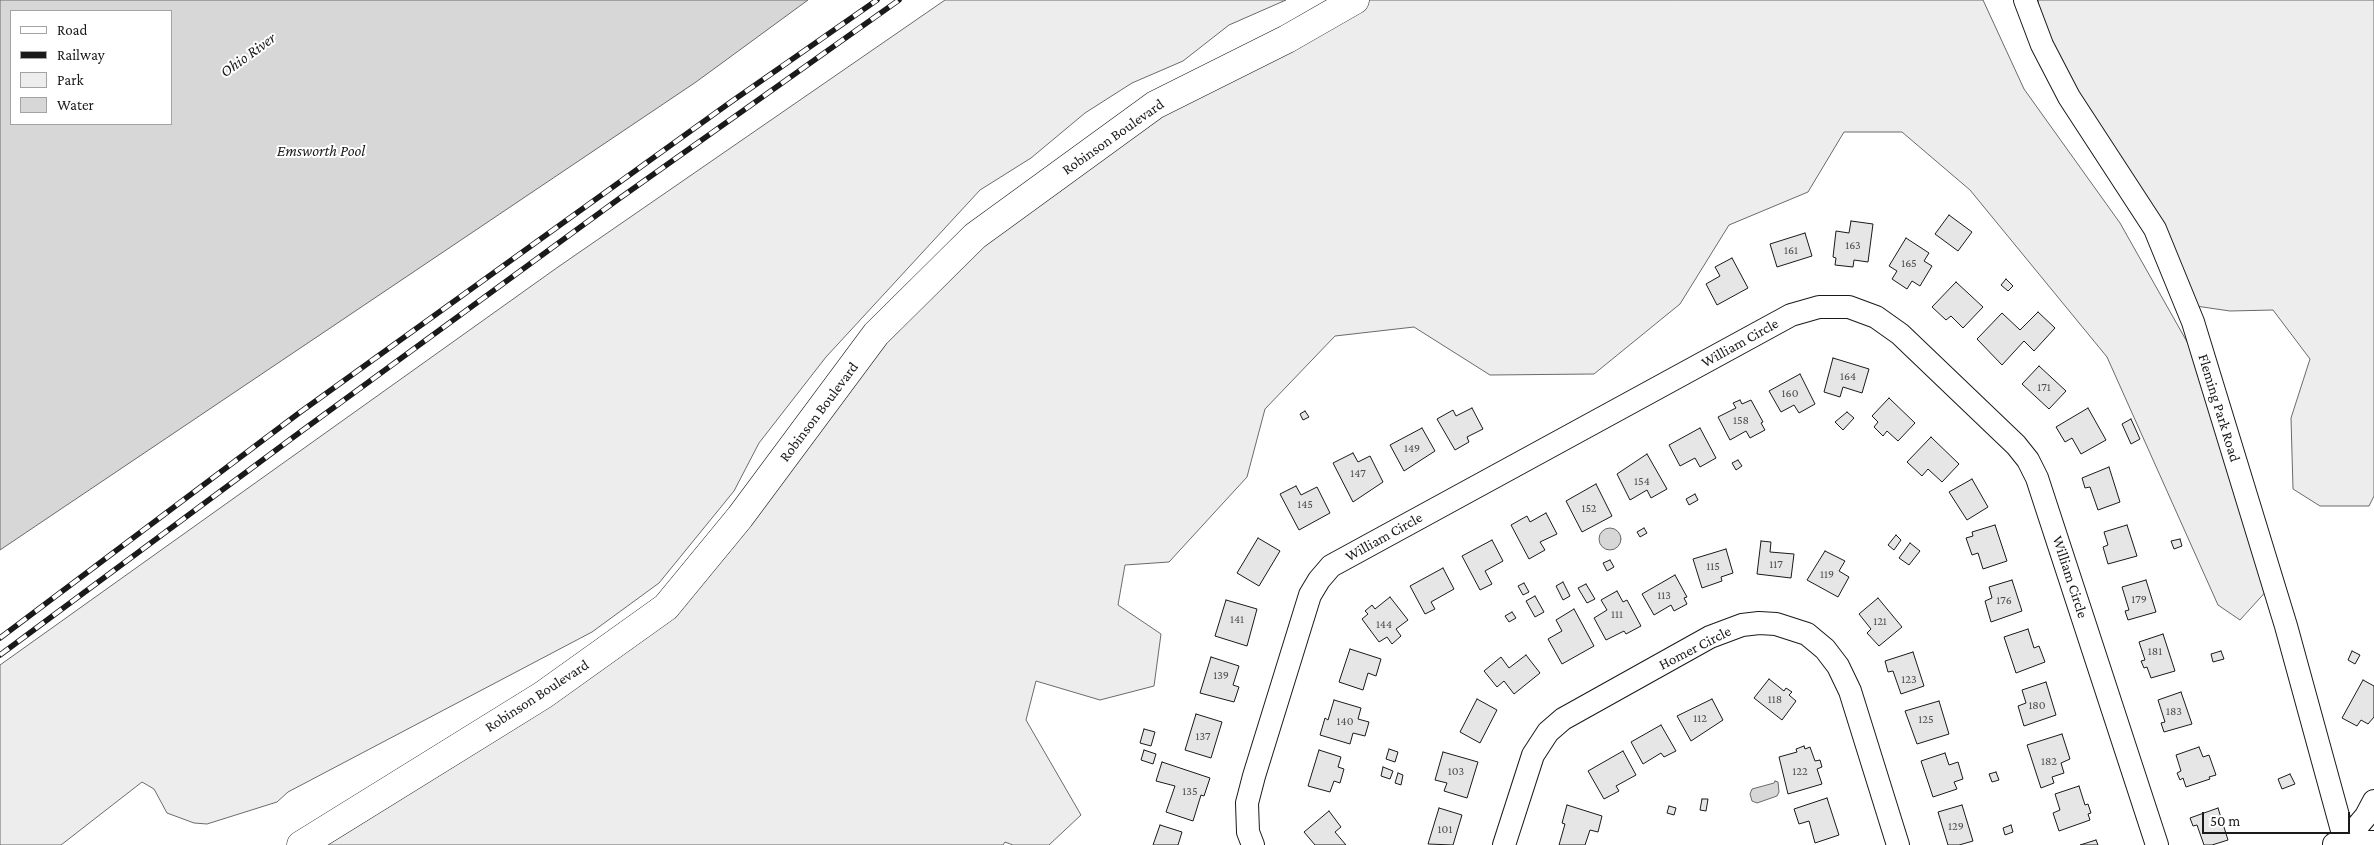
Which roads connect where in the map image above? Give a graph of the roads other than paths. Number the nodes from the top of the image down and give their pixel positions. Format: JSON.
{"nodes":[{"id":1,"x":1355,"y":0,"type":"edge"},
{"id":2,"x":2025,"y":0,"type":"edge"},
{"id":3,"x":2374,"y":801,"type":"edge"},
{"id":4,"x":2374,"y":842,"type":"edge"},
{"id":5,"x":2341,"y":844,"type":"edge"},
{"id":6,"x":301,"y":845,"type":"edge"},
{"id":7,"x":1253,"y":845,"type":"edge"},
{"id":8,"x":1504,"y":845,"type":"edge"},
{"id":9,"x":1898,"y":845,"type":"edge"},
{"id":10,"x":2157,"y":845,"type":"edge"}],
"edges":[{"from":1,"to":6,"type":"main road","name":"Robinson Boulevard"},
{"from":2,"to":5,"type":"street","name":"Fleming Park Road"},
{"from":3,"to":5,"type":"street"},
{"from":4,"to":5,"type":"street"},
{"from":7,"to":10,"type":"street","name":"William Circle"},
{"from":8,"to":9,"type":"street","name":"Homer Circle"}]}
